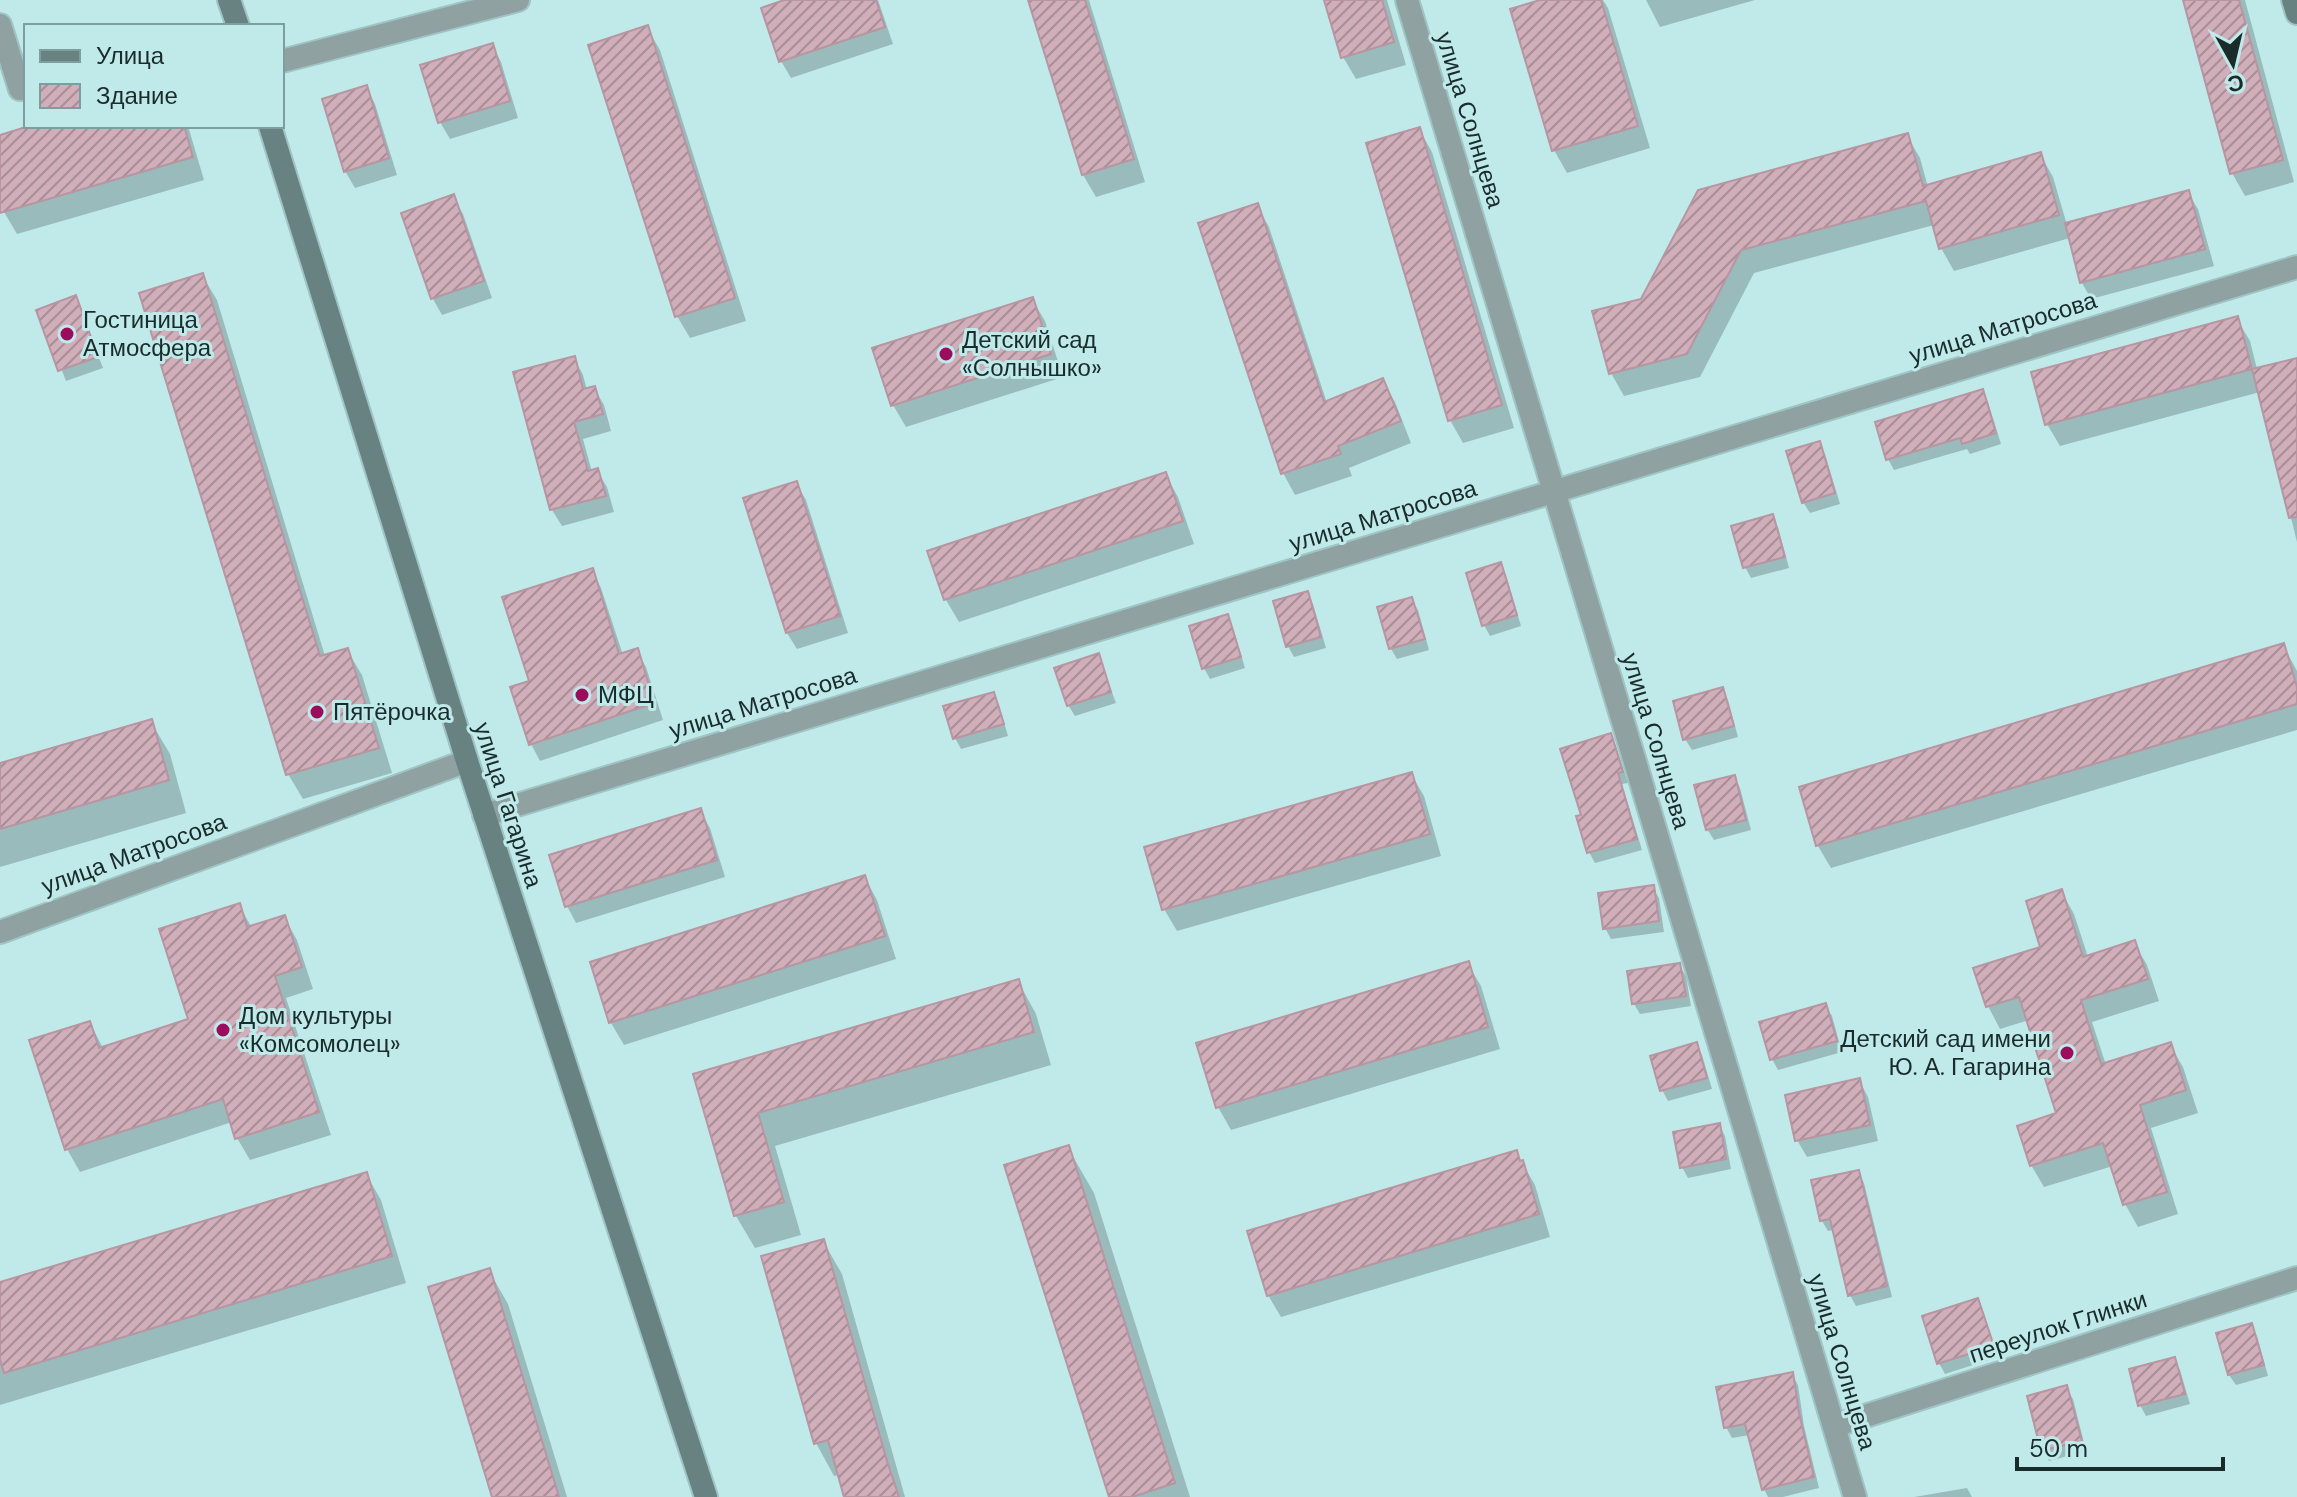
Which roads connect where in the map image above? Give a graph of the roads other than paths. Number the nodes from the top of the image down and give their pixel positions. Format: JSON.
{"nodes":[{"id":1,"x":229,"y":0,"type":"edge"},
{"id":2,"x":518,"y":0,"type":"edge"},
{"id":3,"x":1407,"y":0,"type":"edge"},
{"id":4,"x":2293,"y":0,"type":"edge"},
{"id":5,"x":458,"y":7,"type":"edge"},
{"id":6,"x":2297,"y":13,"type":"edge"},
{"id":7,"x":235,"y":24,"type":"edge"},
{"id":8,"x":0,"y":25,"type":"edge"},
{"id":9,"x":284,"y":60,"type":"edge"},
{"id":10,"x":15,"y":90,"type":"edge"},
{"id":11,"x":271,"y":128,"type":"edge"},
{"id":12,"x":2297,"y":267,"type":"edge"},
{"id":13,"x":1554,"y":491,"type":"junction"},
{"id":14,"x":467,"y":761,"type":"junction"},
{"id":15,"x":484,"y":815,"type":"junction"},
{"id":16,"x":0,"y":932,"type":"edge"},
{"id":17,"x":2297,"y":1278,"type":"edge"},
{"id":18,"x":1834,"y":1426,"type":"junction"},
{"id":19,"x":706,"y":1497,"type":"edge"},
{"id":20,"x":1855,"y":1497,"type":"edge"}],
"edges":[{"from":1,"to":7,"type":"main road"},
{"from":2,"to":5,"type":"street"},
{"from":3,"to":13,"type":"street","name":"улица Солнцева"},
{"from":4,"to":6,"type":"main road"},
{"from":5,"to":9,"type":"street"},
{"from":8,"to":10,"type":"street"},
{"from":11,"to":14,"type":"main road","name":"улица Гагарина"},
{"from":12,"to":13,"type":"street","name":"улица Матросова"},
{"from":13,"to":15,"type":"street","name":"улица Матросова"},
{"from":13,"to":18,"type":"street","name":"улица Солнцева"},
{"from":14,"to":15,"type":"main road","name":"улица Гагарина"},
{"from":14,"to":16,"type":"street","name":"улица Матросова"},
{"from":15,"to":19,"type":"main road","name":"улица Гагарина"},
{"from":17,"to":18,"type":"street","name":"переулок Глинки"},
{"from":18,"to":20,"type":"street","name":"улица Солнцева"}]}
